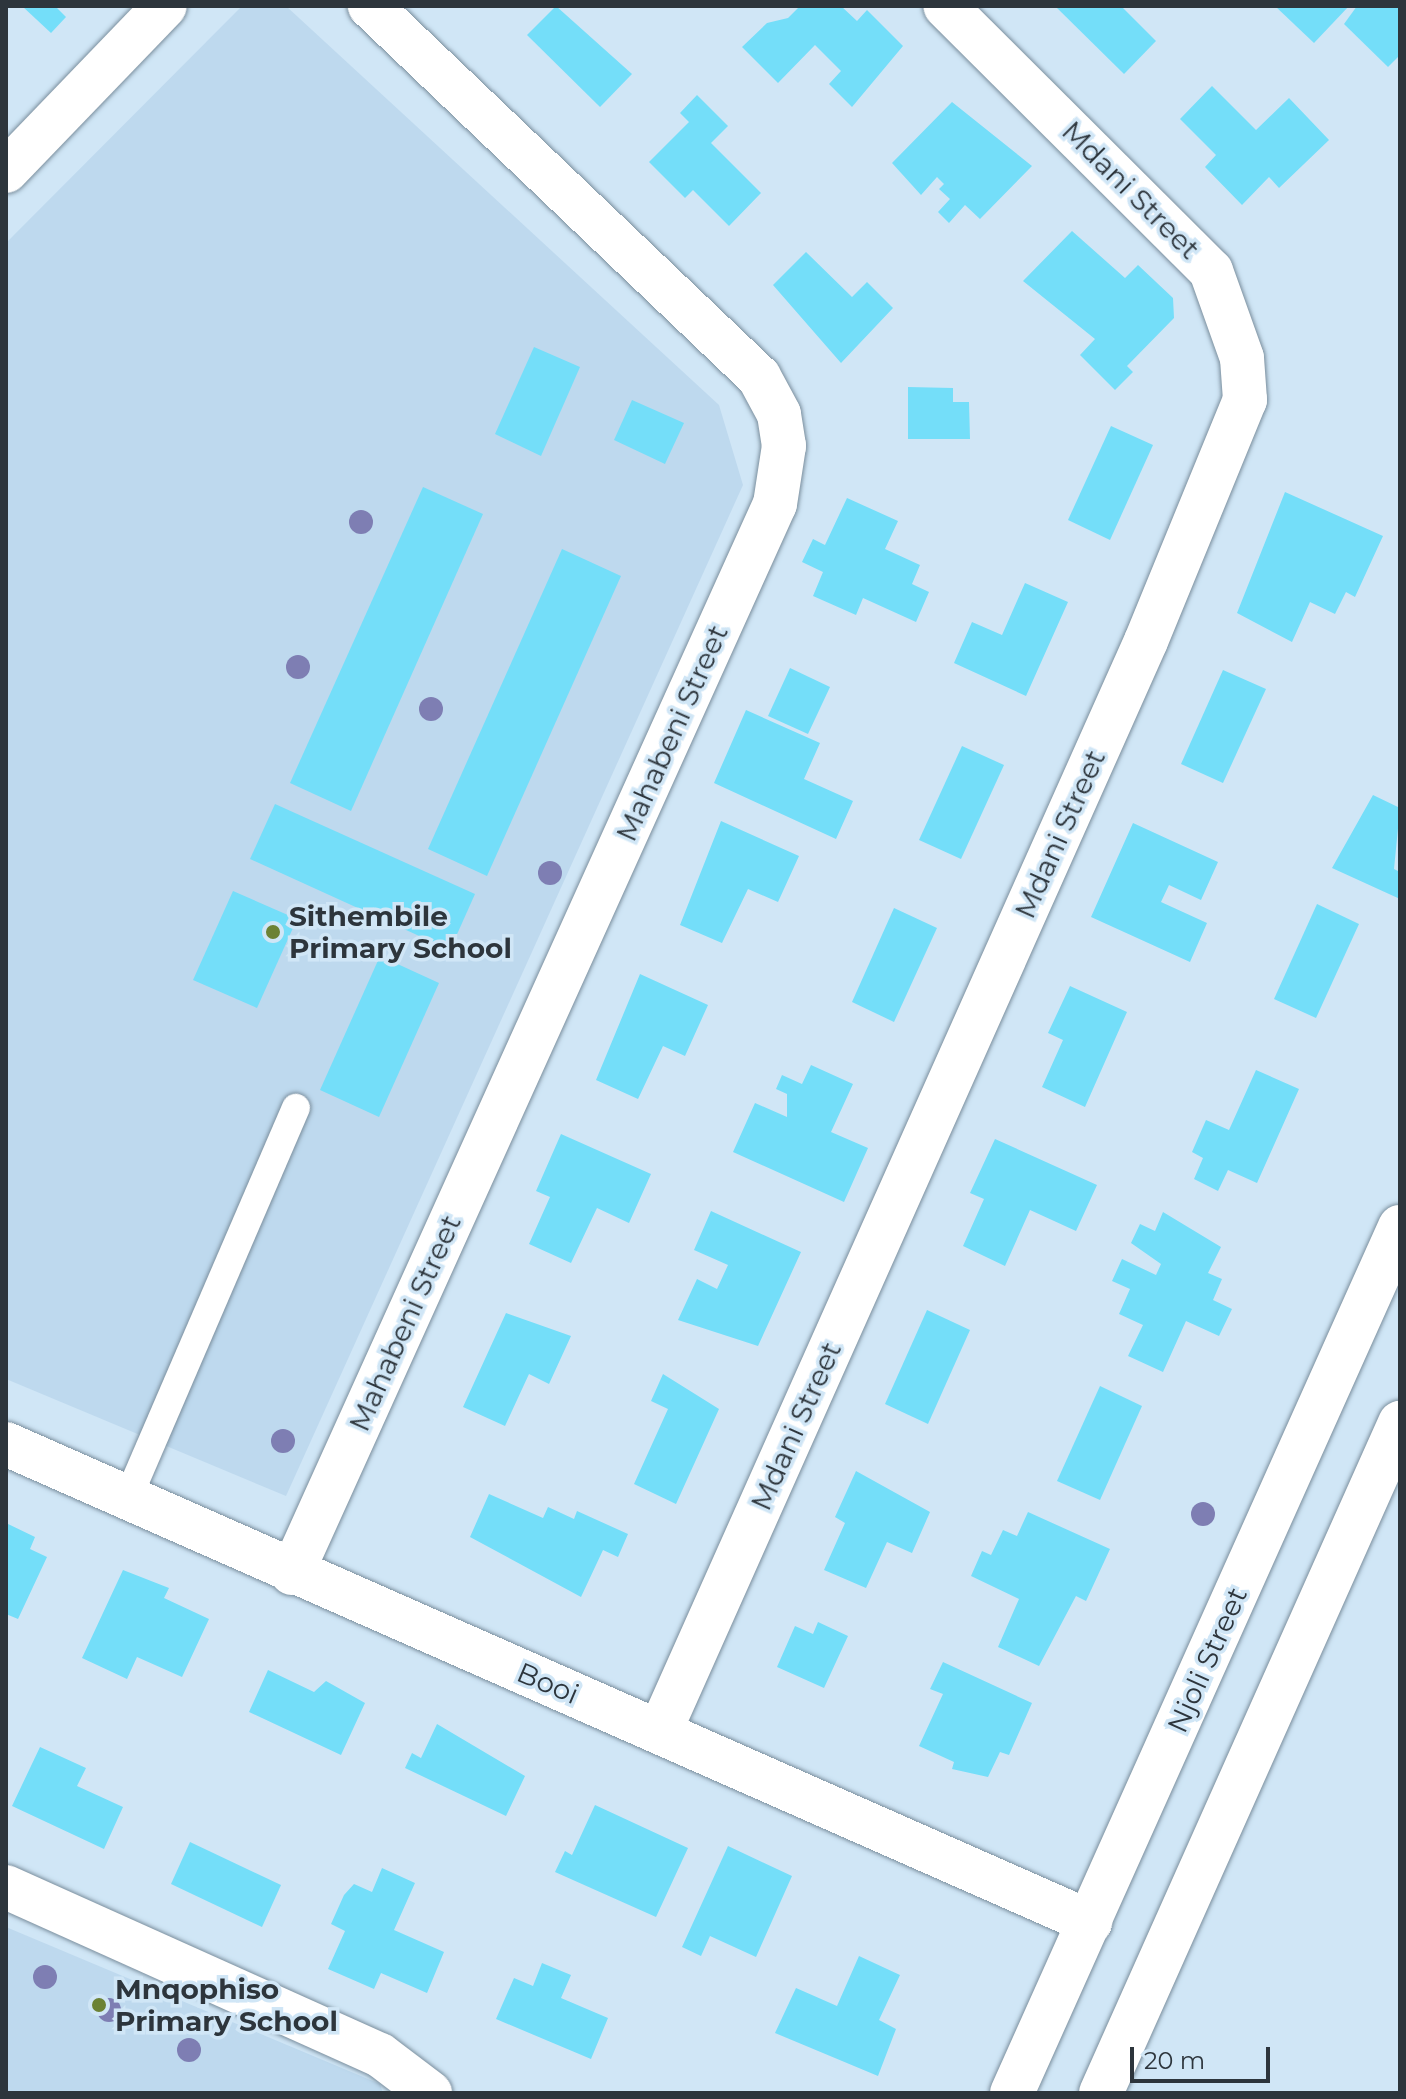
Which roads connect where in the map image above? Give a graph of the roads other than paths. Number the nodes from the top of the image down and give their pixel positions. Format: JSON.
{"nodes":[{"id":1,"x":165,"y":6,"type":"edge"},
{"id":2,"x":370,"y":6,"type":"edge"},
{"id":3,"x":945,"y":6,"type":"edge"},
{"id":4,"x":6,"y":171,"type":"edge"},
{"id":5,"x":296,"y":1108,"type":"dead end"},
{"id":6,"x":1400,"y":1227,"type":"edge"},
{"id":7,"x":1400,"y":1423,"type":"edge"},
{"id":8,"x":6,"y":1444,"type":"edge"},
{"id":9,"x":127,"y":1500,"type":"junction"},
{"id":10,"x":292,"y":1573,"type":"junction"},
{"id":11,"x":660,"y":1731,"type":"junction"},
{"id":12,"x":6,"y":1887,"type":"edge"},
{"id":13,"x":1090,"y":1922,"type":"junction"},
{"id":14,"x":430,"y":2093,"type":"edge"},
{"id":15,"x":1012,"y":2093,"type":"edge"},
{"id":16,"x":1101,"y":2093,"type":"edge"}],
"edges":[{"from":1,"to":4,"type":"street"},
{"from":2,"to":10,"type":"street","name":"Mahabeni Street"},
{"from":3,"to":11,"type":"street","name":"Mdani Street"},
{"from":5,"to":9,"type":"lane"},
{"from":6,"to":13,"type":"street","name":"Njoli Street"},
{"from":7,"to":16,"type":"street"},
{"from":8,"to":9,"type":"street","name":"Booi"},
{"from":9,"to":10,"type":"street","name":"Booi"},
{"from":10,"to":11,"type":"street","name":"Booi"},
{"from":11,"to":13,"type":"street","name":"Booi"},
{"from":12,"to":14,"type":"street"},
{"from":13,"to":15,"type":"street","name":"Njoli Street"}]}
